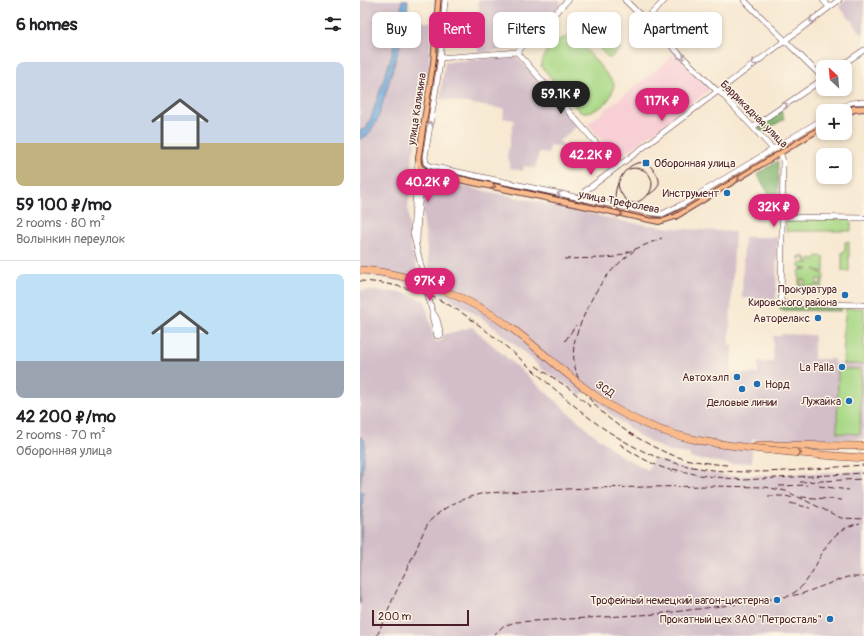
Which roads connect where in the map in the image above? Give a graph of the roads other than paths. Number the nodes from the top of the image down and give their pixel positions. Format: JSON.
{"nodes":[{"id":1,"x":438,"y":0,"type":"edge"},
{"id":2,"x":445,"y":0,"type":"edge"},
{"id":3,"x":568,"y":0,"type":"edge"},
{"id":4,"x":625,"y":0,"type":"edge"},
{"id":5,"x":665,"y":0,"type":"edge"},
{"id":6,"x":744,"y":0,"type":"edge"},
{"id":7,"x":823,"y":0,"type":"edge"},
{"id":8,"x":838,"y":0,"type":"edge"},
{"id":9,"x":829,"y":7,"type":"junction"},
{"id":10,"x":637,"y":12,"type":"edge"},
{"id":11,"x":653,"y":12,"type":"edge"},
{"id":12,"x":785,"y":40,"type":"junction"},
{"id":13,"x":674,"y":48,"type":"edge"},
{"id":14,"x":864,"y":50,"type":"edge"},
{"id":15,"x":517,"y":52,"type":"junction"},
{"id":16,"x":438,"y":58,"type":"junction"},
{"id":17,"x":849,"y":60,"type":"edge"},
{"id":18,"x":816,"y":71,"type":"edge"},
{"id":19,"x":816,"y":83,"type":"edge"},
{"id":20,"x":718,"y":91,"type":"junction"},
{"id":21,"x":864,"y":102,"type":"edge"},
{"id":22,"x":848,"y":104,"type":"edge"},
{"id":23,"x":864,"y":108,"type":"edge"},
{"id":24,"x":852,"y":110,"type":"edge"},
{"id":25,"x":816,"y":124,"type":"edge"},
{"id":26,"x":753,"y":127,"type":"junction"},
{"id":27,"x":816,"y":130,"type":"edge"},
{"id":28,"x":776,"y":151,"type":"junction"},
{"id":29,"x":423,"y":166,"type":"junction"},
{"id":30,"x":617,"y":167,"type":"junction"},
{"id":31,"x":578,"y":201,"type":"junction"},
{"id":32,"x":782,"y":217,"type":"junction"},
{"id":33,"x":864,"y":218,"type":"edge"},
{"id":34,"x":360,"y":267,"type":"edge"},
{"id":35,"x":360,"y":270,"type":"edge"},
{"id":36,"x":864,"y":304,"type":"edge"},
{"id":37,"x":432,"y":311,"type":"dead end"},
{"id":38,"x":864,"y":446,"type":"edge"},
{"id":39,"x":864,"y":458,"type":"edge"}],
"edges":[{"from":1,"to":16,"type":"main road","name":"улица Калинина"},
{"from":2,"to":16,"type":"street","name":"улица Калинина"},
{"from":3,"to":15,"type":"street"},
{"from":4,"to":10,"type":"street","name":"Баррикадная улица"},
{"from":5,"to":11,"type":"street"},
{"from":6,"to":12,"type":"street"},
{"from":7,"to":9,"type":"street"},
{"from":8,"to":9,"type":"street"},
{"from":9,"to":12,"type":"street","one_way":true},
{"from":12,"to":18,"type":"street"},
{"from":12,"to":20,"type":"street","one_way":true},
{"from":13,"to":20,"type":"street","name":"Баррикадная улица","one_way":true},
{"from":14,"to":17,"type":"street"},
{"from":15,"to":16,"type":"street"},
{"from":15,"to":30,"type":"street"},
{"from":16,"to":29,"type":"main road","name":"улица Калинина"},
{"from":26,"to":19,"type":"street","one_way":true},
{"from":20,"to":26,"type":"street","name":"Баррикадная улица"},
{"from":20,"to":30,"type":"street"},
{"from":21,"to":22,"type":"street"},
{"from":23,"to":24,"type":"main road"},
{"from":25,"to":28,"type":"street","name":"улица Трефолева"},
{"from":26,"to":28,"type":"street","name":"Баррикадная улица"},
{"from":27,"to":28,"type":"main road","name":"улица Трефолева"},
{"from":28,"to":31,"type":"main road","name":"улица Трефолева"},
{"from":28,"to":32,"type":"street","name":"Баррикадная улица"},
{"from":29,"to":31,"type":"main road","name":"улица Трефолева"},
{"from":29,"to":37,"type":"street","name":"улица Калинина"},
{"from":30,"to":31,"type":"street"},
{"from":32,"to":33,"type":"street"},
{"from":32,"to":36,"type":"street","name":"Баррикадная улица"},
{"from":34,"to":38,"type":"highway","name":"ЗСД","bridge":true},
{"from":35,"to":39,"type":"highway","name":"ЗСД","one_way":true,"bridge":true}]}
